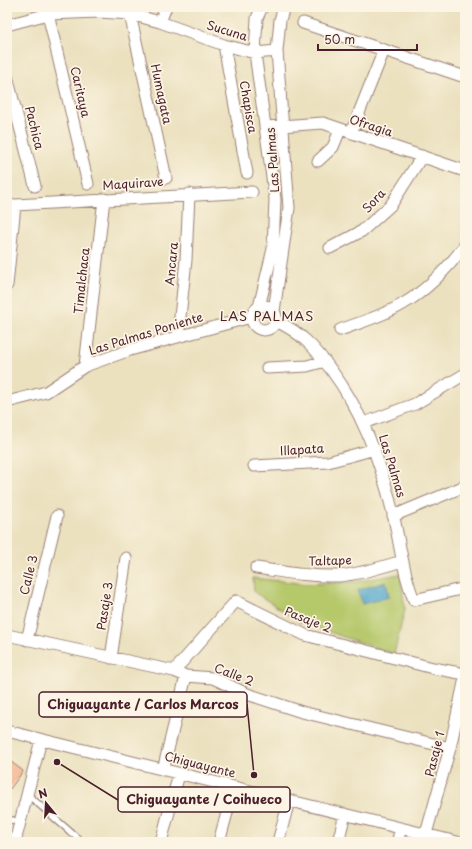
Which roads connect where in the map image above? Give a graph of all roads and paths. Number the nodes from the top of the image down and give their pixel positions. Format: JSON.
{"nodes":[{"id":1,"x":166,"y":7,"type":"edge"},
{"id":2,"x":262,"y":7,"type":"edge"},
{"id":3,"x":284,"y":7,"type":"edge"},
{"id":4,"x":46,"y":10,"type":"edge"},
{"id":5,"x":130,"y":14,"type":"junction"},
{"id":6,"x":160,"y":22,"type":"junction"},
{"id":7,"x":303,"y":23,"type":"dead end"},
{"id":8,"x":7,"y":25,"type":"edge"},
{"id":9,"x":224,"y":45,"type":"junction"},
{"id":10,"x":384,"y":50,"type":"junction"},
{"id":11,"x":276,"y":51,"type":"junction"},
{"id":12,"x":255,"y":53,"type":"junction"},
{"id":13,"x":7,"y":76,"type":"edge"},
{"id":14,"x":465,"y":77,"type":"edge"},
{"id":15,"x":283,"y":125,"type":"junction"},
{"id":16,"x":266,"y":127,"type":"junction"},
{"id":17,"x":340,"y":130,"type":"junction"},
{"id":18,"x":351,"y":133,"type":"junction"},
{"id":19,"x":422,"y":156,"type":"junction"},
{"id":20,"x":318,"y":161,"type":"dead end"},
{"id":21,"x":465,"y":171,"type":"edge"},
{"id":22,"x":247,"y":173,"type":"dead end"},
{"id":23,"x":166,"y":178,"type":"dead end"},
{"id":24,"x":88,"y":184,"type":"dead end"},
{"id":25,"x":35,"y":186,"type":"dead end"},
{"id":26,"x":252,"y":192,"type":"dead end"},
{"id":27,"x":189,"y":194,"type":"junction"},
{"id":28,"x":104,"y":199,"type":"junction"},
{"id":29,"x":465,"y":245,"type":"edge"},
{"id":30,"x":330,"y":248,"type":"dead end"},
{"id":31,"x":7,"y":285,"type":"edge"},
{"id":32,"x":259,"y":307,"type":"junction"},
{"id":33,"x":275,"y":316,"type":"junction"},
{"id":34,"x":252,"y":317,"type":"junction"},
{"id":35,"x":340,"y":330,"type":"dead end"},
{"id":36,"x":178,"y":336,"type":"junction"},
{"id":37,"x":325,"y":361,"type":"junction"},
{"id":38,"x":85,"y":366,"type":"junction"},
{"id":39,"x":266,"y":368,"type":"dead end"},
{"id":40,"x":465,"y":374,"type":"edge"},
{"id":41,"x":7,"y":402,"type":"edge"},
{"id":42,"x":364,"y":423,"type":"junction"},
{"id":43,"x":375,"y":449,"type":"junction"},
{"id":44,"x":254,"y":466,"type":"dead end"},
{"id":45,"x":465,"y":486,"type":"edge"},
{"id":46,"x":57,"y":516,"type":"dead end"},
{"id":47,"x":393,"y":516,"type":"junction"},
{"id":48,"x":126,"y":558,"type":"dead end"},
{"id":49,"x":402,"y":561,"type":"junction"},
{"id":50,"x":256,"y":568,"type":"dead end"},
{"id":51,"x":465,"y":588,"type":"edge"},
{"id":52,"x":7,"y":635,"type":"edge"},
{"id":53,"x":27,"y":640,"type":"junction"},
{"id":54,"x":111,"y":658,"type":"junction"},
{"id":55,"x":174,"y":671,"type":"junction"},
{"id":56,"x":465,"y":674,"type":"edge"},
{"id":57,"x":186,"y":676,"type":"junction"},
{"id":58,"x":465,"y":678,"type":"edge"},
{"id":59,"x":7,"y":731,"type":"edge"},
{"id":60,"x":41,"y":740,"type":"junction"},
{"id":61,"x":450,"y":748,"type":"junction"},
{"id":62,"x":164,"y":770,"type":"junction"},
{"id":63,"x":179,"y":774,"type":"junction"},
{"id":64,"x":234,"y":787,"type":"junction"},
{"id":65,"x":27,"y":794,"type":"junction"},
{"id":66,"x":289,"y":801,"type":"junction"},
{"id":67,"x":345,"y":814,"type":"junction"},
{"id":68,"x":7,"y":819,"type":"edge"},
{"id":69,"x":20,"y":822,"type":"junction"},
{"id":70,"x":400,"y":828,"type":"junction"},
{"id":71,"x":426,"y":834,"type":"junction"},
{"id":72,"x":15,"y":842,"type":"edge"},
{"id":73,"x":82,"y":842,"type":"edge"},
{"id":74,"x":161,"y":842,"type":"edge"},
{"id":75,"x":219,"y":842,"type":"edge"},
{"id":76,"x":278,"y":842,"type":"edge"},
{"id":77,"x":338,"y":842,"type":"edge"},
{"id":78,"x":398,"y":842,"type":"edge"},
{"id":79,"x":457,"y":842,"type":"edge"}],
"edges":[{"from":1,"to":6,"type":"street"},
{"from":2,"to":12,"type":"street","name":"Las Palmas"},
{"from":3,"to":11,"type":"street","name":"Las Palmas"},
{"from":4,"to":5,"type":"street","name":"Sucuna"},
{"from":4,"to":8,"type":"street","name":"Sucuna"},
{"from":4,"to":24,"type":"street","name":"Caritaya"},
{"from":5,"to":6,"type":"street","name":"Sucuna"},
{"from":5,"to":23,"type":"street","name":"Humagata"},
{"from":6,"to":9,"type":"street","name":"Sucuna"},
{"from":7,"to":10,"type":"street"},
{"from":9,"to":12,"type":"street","name":"Sucuna"},
{"from":9,"to":22,"type":"street","name":"Chapisca"},
{"from":10,"to":14,"type":"street"},
{"from":10,"to":18,"type":"street"},
{"from":11,"to":12,"type":"street","name":"Sucuna"},
{"from":11,"to":15,"type":"street","name":"Las Palmas"},
{"from":12,"to":16,"type":"street","name":"Las Palmas"},
{"from":13,"to":25,"type":"street","name":"Pachica"},
{"from":15,"to":16,"type":"street","name":"Ofragia"},
{"from":15,"to":17,"type":"street","name":"Ofragia"},
{"from":15,"to":33,"type":"street","name":"Las Palmas"},
{"from":16,"to":32,"type":"street","name":"Las Palmas"},
{"from":17,"to":18,"type":"street","name":"Ofragia"},
{"from":17,"to":20,"type":"street"},
{"from":18,"to":19,"type":"street","name":"Ofragia"},
{"from":19,"to":21,"type":"street","name":"Ofragia"},
{"from":19,"to":30,"type":"street","name":"Sora"},
{"from":26,"to":27,"type":"street","name":"Maquirave"},
{"from":27,"to":28,"type":"street","name":"Maquirave"},
{"from":27,"to":36,"type":"street","name":"Ancara"},
{"from":28,"to":31,"type":"street","name":"Maquirave"},
{"from":28,"to":38,"type":"street","name":"Timalchaca"},
{"from":29,"to":35,"type":"street"},
{"from":32,"to":33,"type":"street","name":"Las Palmas"},
{"from":32,"to":34,"type":"street","name":"Las Palmas"},
{"from":33,"to":34,"type":"street"},
{"from":33,"to":37,"type":"street","name":"Las Palmas"},
{"from":34,"to":36,"type":"street","name":"Las Palmas Poniente"},
{"from":36,"to":38,"type":"street","name":"Las Palmas Poniente"},
{"from":37,"to":39,"type":"street"},
{"from":37,"to":42,"type":"street","name":"Las Palmas"},
{"from":38,"to":41,"type":"street","name":"Las Palmas Poniente"},
{"from":40,"to":42,"type":"street"},
{"from":42,"to":43,"type":"street","name":"Las Palmas"},
{"from":43,"to":44,"type":"street","name":"Illapata"},
{"from":43,"to":47,"type":"street","name":"Las Palmas"},
{"from":45,"to":47,"type":"street"},
{"from":46,"to":53,"type":"street","name":"Calle 3"},
{"from":47,"to":49,"type":"street","name":"Las Palmas"},
{"from":48,"to":54,"type":"street","name":"Pasaje 3"},
{"from":49,"to":50,"type":"street","name":"Taltape"},
{"from":49,"to":51,"type":"street","name":"Las Palmas"},
{"from":52,"to":53,"type":"street","name":"Calle 2"},
{"from":53,"to":54,"type":"street","name":"Calle 2"},
{"from":54,"to":55,"type":"street","name":"Calle 2"},
{"from":55,"to":56,"type":"street","name":"Pasaje 2"},
{"from":55,"to":57,"type":"street","name":"Calle 2"},
{"from":57,"to":61,"type":"street","name":"Calle 2"},
{"from":57,"to":62,"type":"street"},
{"from":58,"to":61,"type":"street","name":"Pasaje 1"},
{"from":59,"to":60,"type":"street","name":"Chiguayante"},
{"from":60,"to":62,"type":"street","name":"Chiguayante"},
{"from":60,"to":65,"type":"street"},
{"from":61,"to":71,"type":"street","name":"Pasaje 1"},
{"from":62,"to":63,"type":"street","name":"Chiguayante"},
{"from":63,"to":64,"type":"street","name":"Chiguayante"},
{"from":63,"to":74,"type":"street"},
{"from":64,"to":66,"type":"street","name":"Chiguayante"},
{"from":64,"to":75,"type":"street"},
{"from":65,"to":69,"type":"street"},
{"from":65,"to":73,"type":"lane"},
{"from":66,"to":67,"type":"street","name":"Chiguayante"},
{"from":66,"to":76,"type":"street"},
{"from":67,"to":70,"type":"street","name":"Chiguayante"},
{"from":67,"to":77,"type":"street"},
{"from":68,"to":69,"type":"lane"},
{"from":69,"to":72,"type":"street"},
{"from":70,"to":71,"type":"street","name":"Chiguayante"},
{"from":70,"to":78,"type":"street"},
{"from":71,"to":79,"type":"street","name":"Chiguayante"}]}
